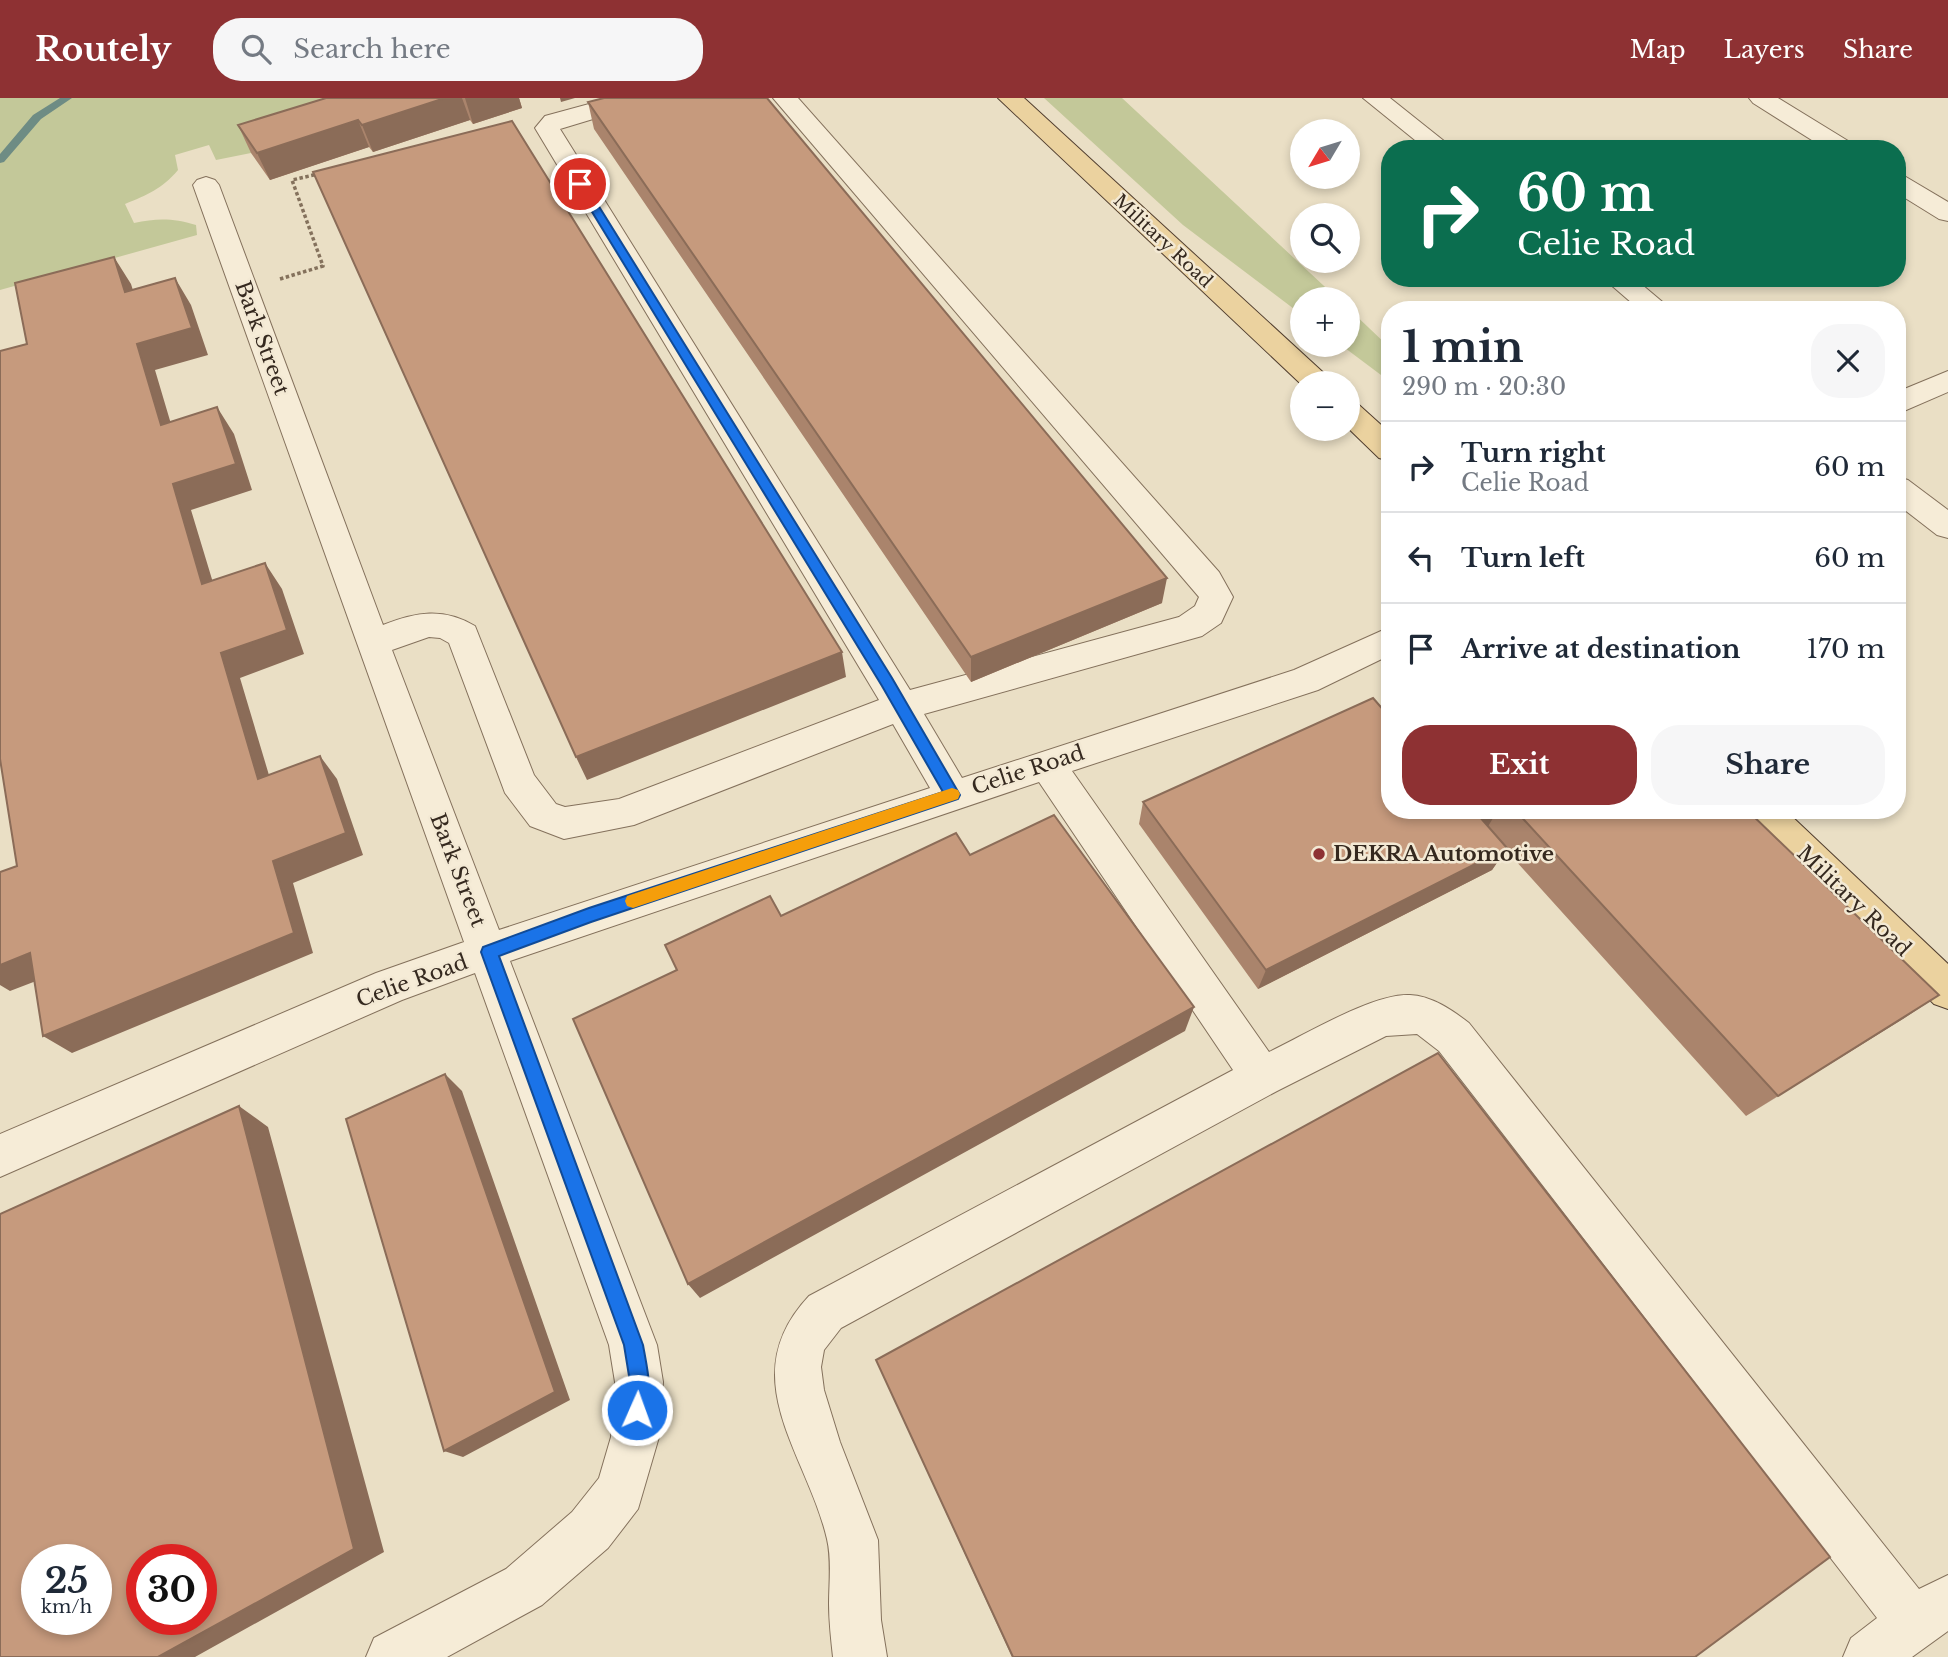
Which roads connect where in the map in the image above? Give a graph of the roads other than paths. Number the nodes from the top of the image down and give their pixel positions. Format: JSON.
{"nodes":[{"id":1,"x":638,"y":98,"type":"edge"},
{"id":2,"x":785,"y":98,"type":"edge"},
{"id":3,"x":1010,"y":98,"type":"edge"},
{"id":4,"x":1374,"y":98,"type":"edge"},
{"id":5,"x":1761,"y":98,"type":"edge"},
{"id":6,"x":1431,"y":140,"type":"edge"},
{"id":7,"x":1829,"y":140,"type":"edge"},
{"id":8,"x":206,"y":185,"type":"dead end"},
{"id":9,"x":1906,"y":187,"type":"edge"},
{"id":10,"x":1948,"y":213,"type":"edge"},
{"id":11,"x":1628,"y":287,"type":"edge"},
{"id":12,"x":1646,"y":301,"type":"edge"},
{"id":13,"x":1304,"y":371,"type":"edge"},
{"id":14,"x":1948,"y":380,"type":"edge"},
{"id":15,"x":1906,"y":400,"type":"edge"},
{"id":16,"x":1360,"y":423,"type":"edge"},
{"id":17,"x":1381,"y":443,"type":"edge"},
{"id":18,"x":1906,"y":495,"type":"edge"},
{"id":19,"x":1948,"y":527,"type":"edge"},
{"id":20,"x":373,"y":644,"type":"junction"},
{"id":21,"x":1381,"y":644,"type":"edge"},
{"id":22,"x":901,"y":706,"type":"junction"},
{"id":23,"x":1047,"y":764,"type":"junction"},
{"id":24,"x":953,"y":795,"type":"junction"},
{"id":25,"x":1769,"y":819,"type":"edge"},
{"id":26,"x":489,"y":952,"type":"junction"},
{"id":27,"x":1948,"y":991,"type":"edge"},
{"id":28,"x":1262,"y":1077,"type":"junction"},
{"id":29,"x":0,"y":1156,"type":"edge"},
{"id":30,"x":1930,"y":1612,"type":"edge"},
{"id":31,"x":422,"y":1650,"type":"edge"},
{"id":32,"x":860,"y":1657,"type":"edge"},
{"id":33,"x":1870,"y":1657,"type":"edge"}],
"edges":[{"from":1,"to":22,"type":"street"},
{"from":2,"to":22,"type":"street"},
{"from":3,"to":13,"type":"main road","name":"Military Road"},
{"from":4,"to":6,"type":"street"},
{"from":5,"to":7,"type":"street"},
{"from":8,"to":20,"type":"street","name":"Bark Street"},
{"from":9,"to":10,"type":"street"},
{"from":11,"to":12,"type":"street"},
{"from":14,"to":15,"type":"street"},
{"from":16,"to":17,"type":"main road"},
{"from":18,"to":19,"type":"street"},
{"from":20,"to":22,"type":"street"},
{"from":20,"to":26,"type":"street","name":"Bark Street"},
{"from":21,"to":23,"type":"street","name":"Celie Road"},
{"from":22,"to":24,"type":"street"},
{"from":23,"to":24,"type":"street","name":"Celie Road"},
{"from":23,"to":28,"type":"street"},
{"from":24,"to":26,"type":"street","name":"Celie Road"},
{"from":25,"to":27,"type":"main road","name":"Military Road"},
{"from":26,"to":29,"type":"street","name":"Celie Road"},
{"from":26,"to":31,"type":"street","name":"Bark Street"},
{"from":28,"to":30,"type":"street"},
{"from":28,"to":32,"type":"street"},
{"from":30,"to":33,"type":"street"}]}
